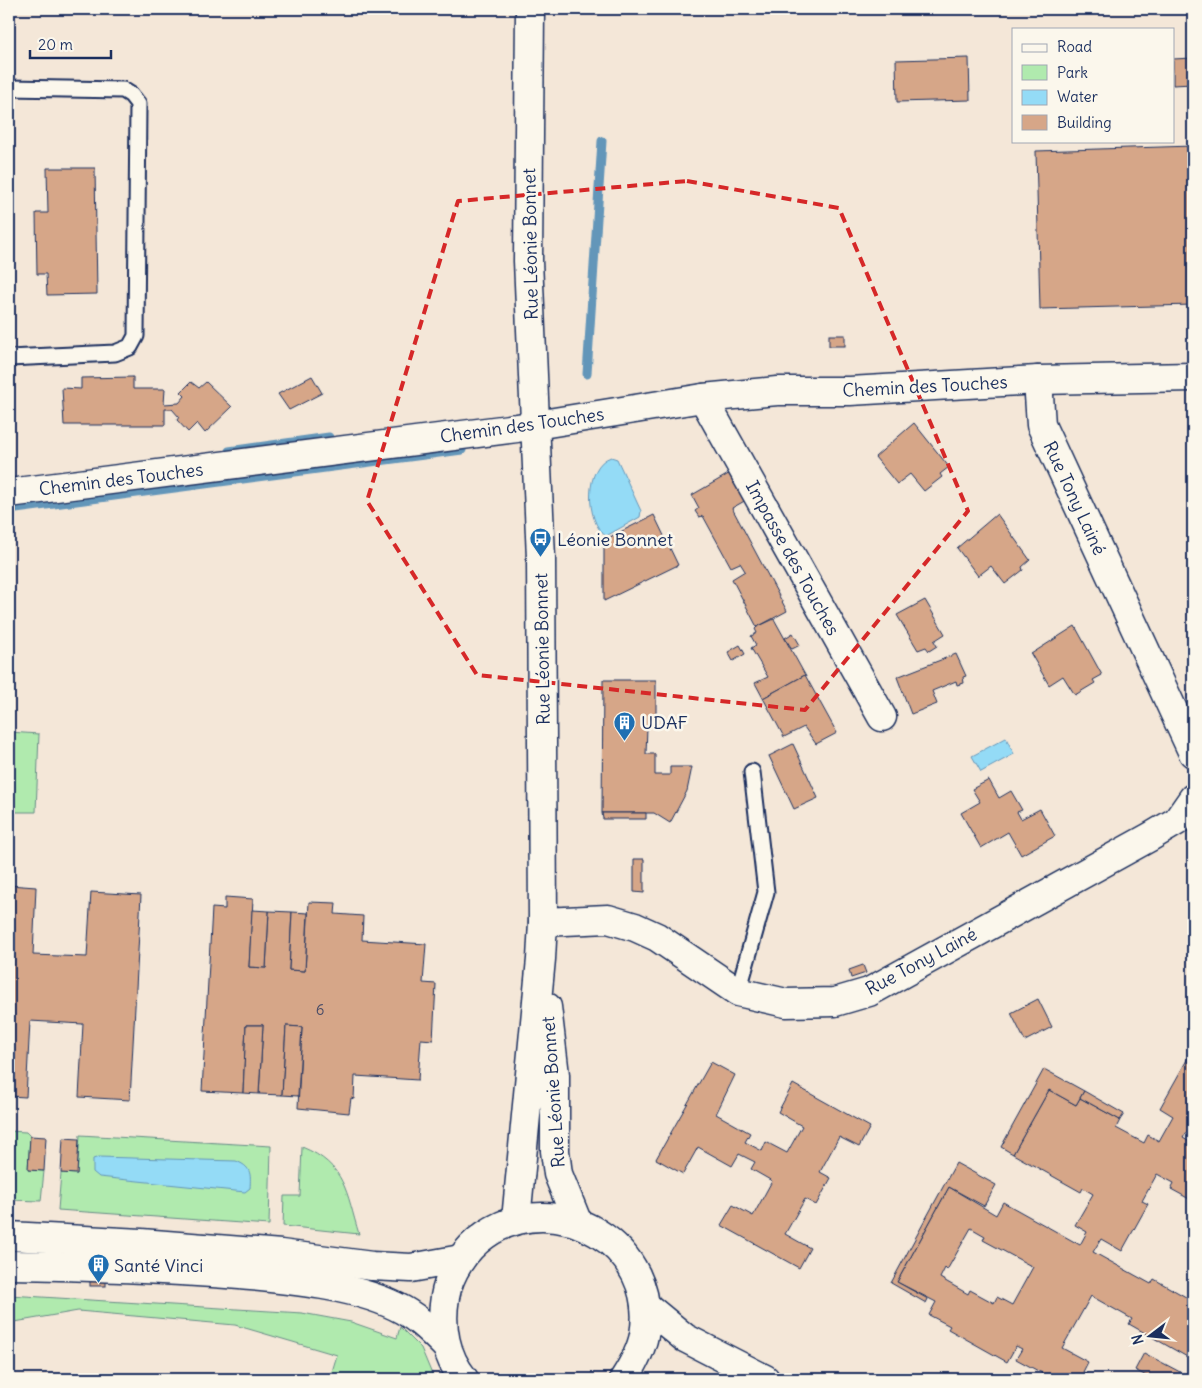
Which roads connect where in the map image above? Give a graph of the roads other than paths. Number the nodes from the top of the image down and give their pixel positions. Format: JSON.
{"nodes":[{"id":1,"x":530,"y":9,"type":"edge"},
{"id":2,"x":9,"y":88,"type":"edge"},
{"id":3,"x":9,"y":358,"type":"edge"},
{"id":4,"x":1193,"y":377,"type":"edge"},
{"id":5,"x":1038,"y":380,"type":"junction"},
{"id":6,"x":704,"y":398,"type":"junction"},
{"id":7,"x":535,"y":424,"type":"junction"},
{"id":8,"x":9,"y":493,"type":"edge"},
{"id":9,"x":882,"y":718,"type":"dead end"},
{"id":10,"x":1193,"y":753,"type":"edge"},
{"id":11,"x":752,"y":772,"type":"dead end"},
{"id":12,"x":1193,"y":798,"type":"edge"},
{"id":13,"x":543,"y":922,"type":"junction"},
{"id":14,"x":541,"y":959,"type":"junction"},
{"id":15,"x":738,"y":992,"type":"junction"},
{"id":16,"x":516,"y":1220,"type":"junction"},
{"id":17,"x":577,"y":1221,"type":"junction"},
{"id":18,"x":9,"y":1236,"type":"edge"},
{"id":19,"x":461,"y":1259,"type":"junction"},
{"id":20,"x":9,"y":1265,"type":"edge"},
{"id":21,"x":645,"y":1305,"type":"junction"},
{"id":22,"x":446,"y":1346,"type":"junction"},
{"id":23,"x":464,"y":1379,"type":"edge"},
{"id":24,"x":624,"y":1379,"type":"edge"},
{"id":25,"x":765,"y":1379,"type":"edge"}],
"edges":[{"from":1,"to":7,"type":"street","name":"Rue Léonie Bonnet"},
{"from":2,"to":3,"type":"lane"},
{"from":4,"to":5,"type":"street"},
{"from":5,"to":6,"type":"street","name":"Chemin des Touches"},
{"from":5,"to":10,"type":"street","name":"Rue Tony Lainé"},
{"from":6,"to":7,"type":"street","name":"Chemin des Touches"},
{"from":6,"to":9,"type":"street","name":"Impasse des Touches"},
{"from":7,"to":8,"type":"street","name":"Chemin des Touches"},
{"from":7,"to":13,"type":"street","name":"Rue Léonie Bonnet"},
{"from":11,"to":15,"type":"lane"},
{"from":12,"to":15,"type":"street","name":"Rue Tony Lainé"},
{"from":13,"to":14,"type":"street","name":"Rue Léonie Bonnet"},
{"from":13,"to":15,"type":"street","name":"Rue Tony Lainé"},
{"from":14,"to":16,"type":"street","name":"Rue Léonie Bonnet"},
{"from":14,"to":17,"type":"street","name":"Rue Léonie Bonnet"},
{"from":16,"to":17,"type":"street"},
{"from":16,"to":19,"type":"street"},
{"from":17,"to":21,"type":"street"},
{"from":18,"to":19,"type":"street"},
{"from":19,"to":22,"type":"street"},
{"from":20,"to":22,"type":"street"},
{"from":21,"to":24,"type":"street"},
{"from":21,"to":25,"type":"street"},
{"from":22,"to":23,"type":"street"}]}
